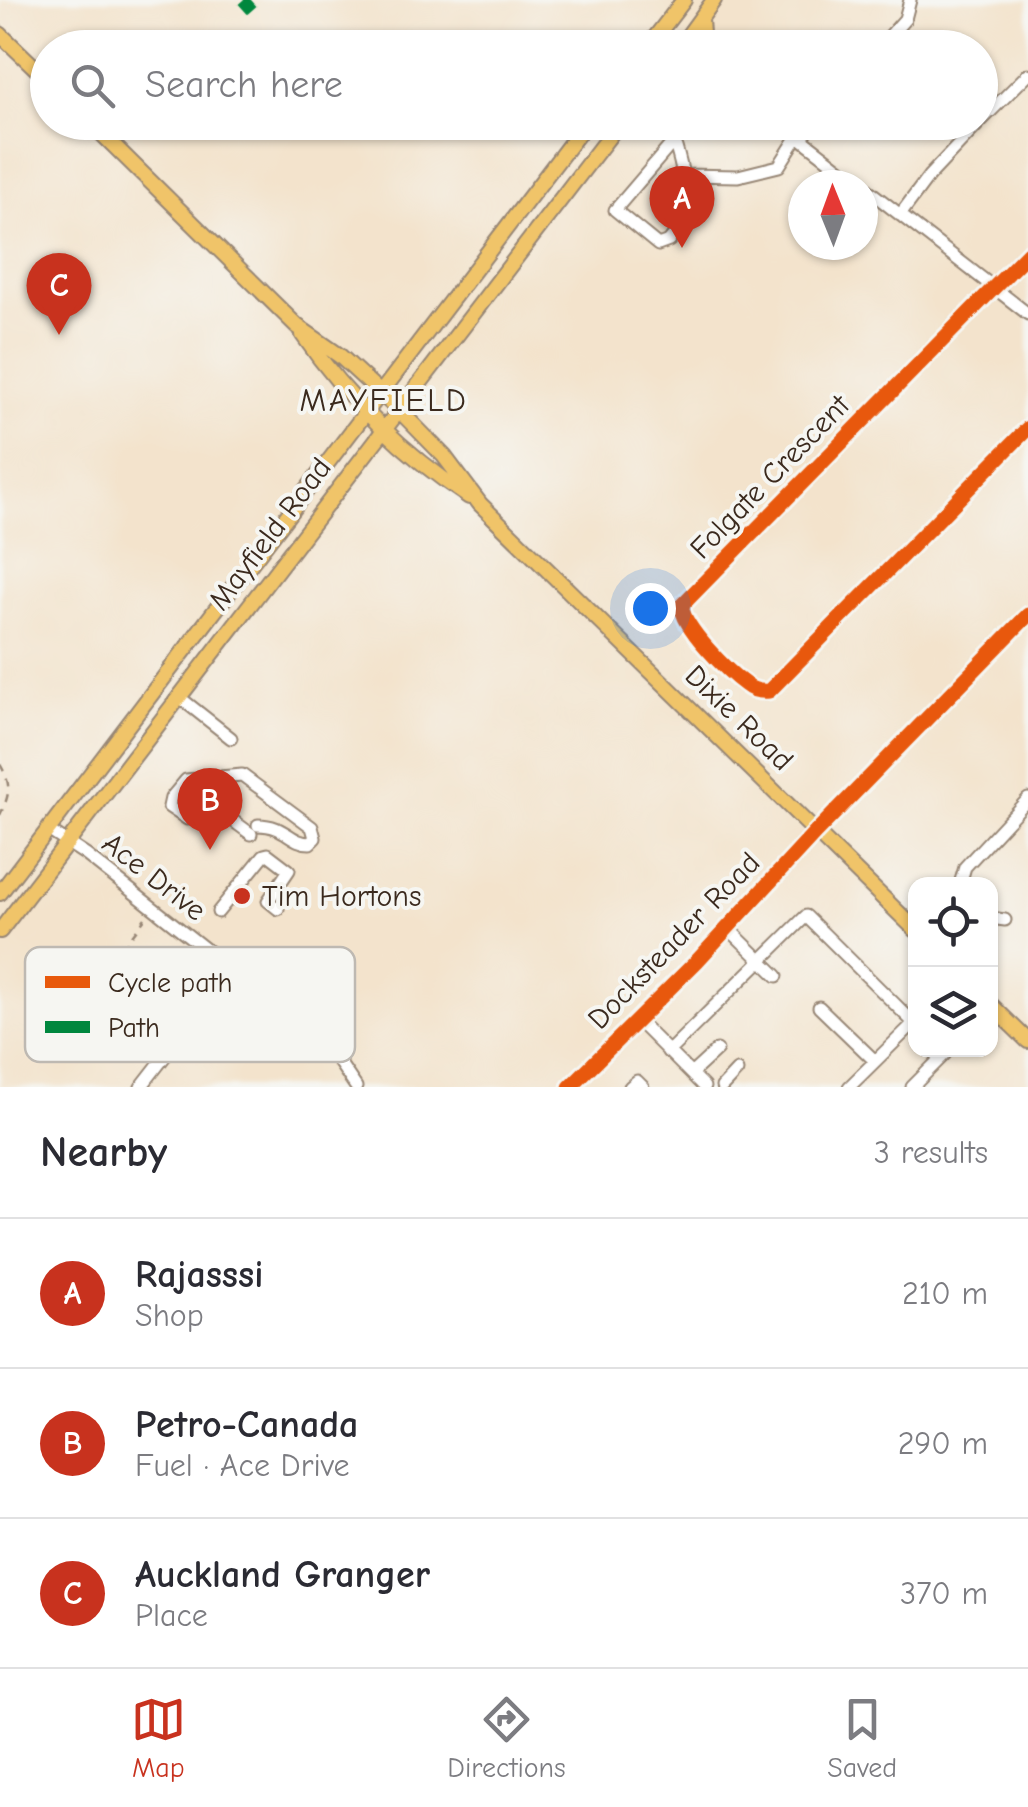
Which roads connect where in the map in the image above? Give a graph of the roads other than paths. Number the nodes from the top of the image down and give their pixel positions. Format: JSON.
{"nodes":[{"id":1,"x":684,"y":0,"type":"edge"},
{"id":2,"x":714,"y":0,"type":"edge"},
{"id":3,"x":910,"y":0,"type":"edge"},
{"id":4,"x":702,"y":16,"type":"junction"},
{"id":5,"x":669,"y":20,"type":"junction"},
{"id":6,"x":661,"y":30,"type":"edge"},
{"id":7,"x":673,"y":30,"type":"edge"},
{"id":8,"x":693,"y":30,"type":"edge"},
{"id":9,"x":702,"y":30,"type":"edge"},
{"id":10,"x":895,"y":30,"type":"edge"},
{"id":11,"x":0,"y":34,"type":"edge"},
{"id":12,"x":30,"y":63,"type":"edge"},
{"id":13,"x":1028,"y":74,"type":"edge"},
{"id":14,"x":998,"y":104,"type":"edge"},
{"id":15,"x":108,"y":140,"type":"edge"},
{"id":16,"x":573,"y":140,"type":"edge"},
{"id":17,"x":606,"y":140,"type":"edge"},
{"id":18,"x":799,"y":140,"type":"edge"},
{"id":19,"x":803,"y":140,"type":"edge"},
{"id":20,"x":963,"y":140,"type":"edge"},
{"id":21,"x":841,"y":170,"type":"edge"},
{"id":22,"x":685,"y":174,"type":"junction"},
{"id":23,"x":878,"y":198,"type":"edge"},
{"id":24,"x":900,"y":215,"type":"junction"},
{"id":25,"x":1028,"y":252,"type":"edge"},
{"id":26,"x":993,"y":287,"type":"junction"},
{"id":27,"x":1028,"y":314,"type":"edge"},
{"id":28,"x":297,"y":326,"type":"junction"},
{"id":29,"x":381,"y":394,"type":"junction"},
{"id":30,"x":399,"y":410,"type":"junction"},
{"id":31,"x":368,"y":411,"type":"junction"},
{"id":32,"x":385,"y":428,"type":"junction"},
{"id":33,"x":1028,"y":428,"type":"edge"},
{"id":34,"x":480,"y":504,"type":"junction"},
{"id":35,"x":1028,"y":615,"type":"edge"},
{"id":36,"x":179,"y":697,"type":"junction"},
{"id":37,"x":231,"y":738,"type":"dead end"},
{"id":38,"x":1028,"y":800,"type":"edge"},
{"id":39,"x":307,"y":823,"type":"junction"},
{"id":40,"x":276,"y":825,"type":"junction"},
{"id":41,"x":48,"y":830,"type":"junction"},
{"id":42,"x":816,"y":832,"type":"junction"},
{"id":43,"x":68,"y":843,"type":"junction"},
{"id":44,"x":962,"y":877,"type":"edge"},
{"id":45,"x":0,"y":893,"type":"edge"},
{"id":46,"x":278,"y":909,"type":"dead end"},
{"id":47,"x":218,"y":912,"type":"dead end"},
{"id":48,"x":998,"y":919,"type":"edge"},
{"id":49,"x":1005,"y":920,"type":"dead end"},
{"id":50,"x":908,"y":922,"type":"edge"},
{"id":51,"x":727,"y":928,"type":"junction"},
{"id":52,"x":0,"y":931,"type":"edge"},
{"id":53,"x":203,"y":947,"type":"edge"},
{"id":54,"x":761,"y":960,"type":"junction"},
{"id":55,"x":777,"y":976,"type":"dead end"},
{"id":56,"x":819,"y":1007,"type":"dead end"},
{"id":57,"x":998,"y":1012,"type":"edge"},
{"id":58,"x":908,"y":1017,"type":"edge"},
{"id":59,"x":636,"y":1020,"type":"junction"},
{"id":60,"x":908,"y":1031,"type":"edge"},
{"id":61,"x":1028,"y":1041,"type":"edge"},
{"id":62,"x":717,"y":1050,"type":"dead end"},
{"id":63,"x":668,"y":1052,"type":"junction"},
{"id":64,"x":942,"y":1057,"type":"edge"},
{"id":65,"x":160,"y":1062,"type":"edge"},
{"id":66,"x":339,"y":1062,"type":"edge"},
{"id":67,"x":875,"y":1062,"type":"junction"},
{"id":68,"x":737,"y":1071,"type":"dead end"},
{"id":69,"x":691,"y":1074,"type":"junction"},
{"id":70,"x":141,"y":1087,"type":"edge"},
{"id":71,"x":356,"y":1087,"type":"edge"},
{"id":72,"x":570,"y":1087,"type":"edge"},
{"id":73,"x":630,"y":1087,"type":"edge"},
{"id":74,"x":643,"y":1087,"type":"edge"},
{"id":75,"x":704,"y":1087,"type":"edge"},
{"id":76,"x":722,"y":1087,"type":"edge"},
{"id":77,"x":849,"y":1087,"type":"edge"},
{"id":78,"x":912,"y":1087,"type":"edge"}],
"edges":[{"from":1,"to":5,"type":"main road"},
{"from":2,"to":4,"type":"main road"},
{"from":3,"to":10,"type":"street"},
{"from":4,"to":8,"type":"main road"},
{"from":4,"to":9,"type":"main road"},
{"from":5,"to":6,"type":"main road"},
{"from":5,"to":7,"type":"main road"},
{"from":11,"to":12,"type":"main road"},
{"from":13,"to":14,"type":"street"},
{"from":15,"to":28,"type":"main road","name":"Dixie Road"},
{"from":16,"to":29,"type":"main road","name":"Mayfield Road"},
{"from":17,"to":30,"type":"main road","name":"Mayfield Road"},
{"from":18,"to":22,"type":"street"},
{"from":19,"to":21,"type":"street"},
{"from":20,"to":24,"type":"street"},
{"from":22,"to":22,"type":"street"},
{"from":23,"to":24,"type":"street"},
{"from":24,"to":26,"type":"street"},
{"from":25,"to":26,"type":"street"},
{"from":26,"to":27,"type":"street"},
{"from":26,"to":33,"type":"street","name":"Folgate Crescent"},
{"from":28,"to":29,"type":"main road","name":"Dixie Road"},
{"from":28,"to":31,"type":"main road","name":"Dixie Road"},
{"from":29,"to":30,"type":"main road","name":"Dixie Road"},
{"from":29,"to":31,"type":"main road","name":"Mayfield Road"},
{"from":30,"to":32,"type":"main road","name":"Mayfield Road"},
{"from":30,"to":34,"type":"main road","name":"Dixie Road"},
{"from":31,"to":32,"type":"main road","name":"Dixie Road"},
{"from":31,"to":41,"type":"main road","name":"Mayfield Road"},
{"from":32,"to":34,"type":"main road","name":"Dixie Road"},
{"from":32,"to":36,"type":"main road","name":"Mayfield Road"},
{"from":34,"to":42,"type":"main road","name":"Dixie Road"},
{"from":35,"to":42,"type":"street","name":"Docksteader Road"},
{"from":36,"to":37,"type":"street"},
{"from":36,"to":43,"type":"main road","name":"Mayfield Road"},
{"from":38,"to":44,"type":"street"},
{"from":39,"to":40,"type":"street"},
{"from":39,"to":40,"type":"street"},
{"from":39,"to":40,"type":"street"},
{"from":41,"to":43,"type":"street","name":"Ace Drive"},
{"from":41,"to":45,"type":"main road","name":"Mayfield Road"},
{"from":42,"to":50,"type":"main road","name":"Dixie Road"},
{"from":42,"to":51,"type":"street","name":"Docksteader Road"},
{"from":43,"to":52,"type":"main road","name":"Mayfield Road"},
{"from":43,"to":53,"type":"street","name":"Ace Drive"},
{"from":46,"to":47,"type":"street"},
{"from":48,"to":49,"type":"street"},
{"from":51,"to":54,"type":"street"},
{"from":51,"to":59,"type":"street","name":"Docksteader Road"},
{"from":54,"to":55,"type":"street"},
{"from":54,"to":58,"type":"street"},
{"from":54,"to":63,"type":"street"},
{"from":56,"to":67,"type":"street"},
{"from":57,"to":61,"type":"main road"},
{"from":59,"to":63,"type":"street"},
{"from":59,"to":72,"type":"street","name":"Docksteader Road"},
{"from":60,"to":67,"type":"street"},
{"from":62,"to":69,"type":"street"},
{"from":63,"to":69,"type":"street"},
{"from":64,"to":78,"type":"street"},
{"from":65,"to":70,"type":"street"},
{"from":66,"to":71,"type":"street","name":"Ace Drive"},
{"from":67,"to":77,"type":"street"},
{"from":68,"to":76,"type":"street"},
{"from":69,"to":75,"type":"street"},
{"from":73,"to":74,"type":"street"}]}
